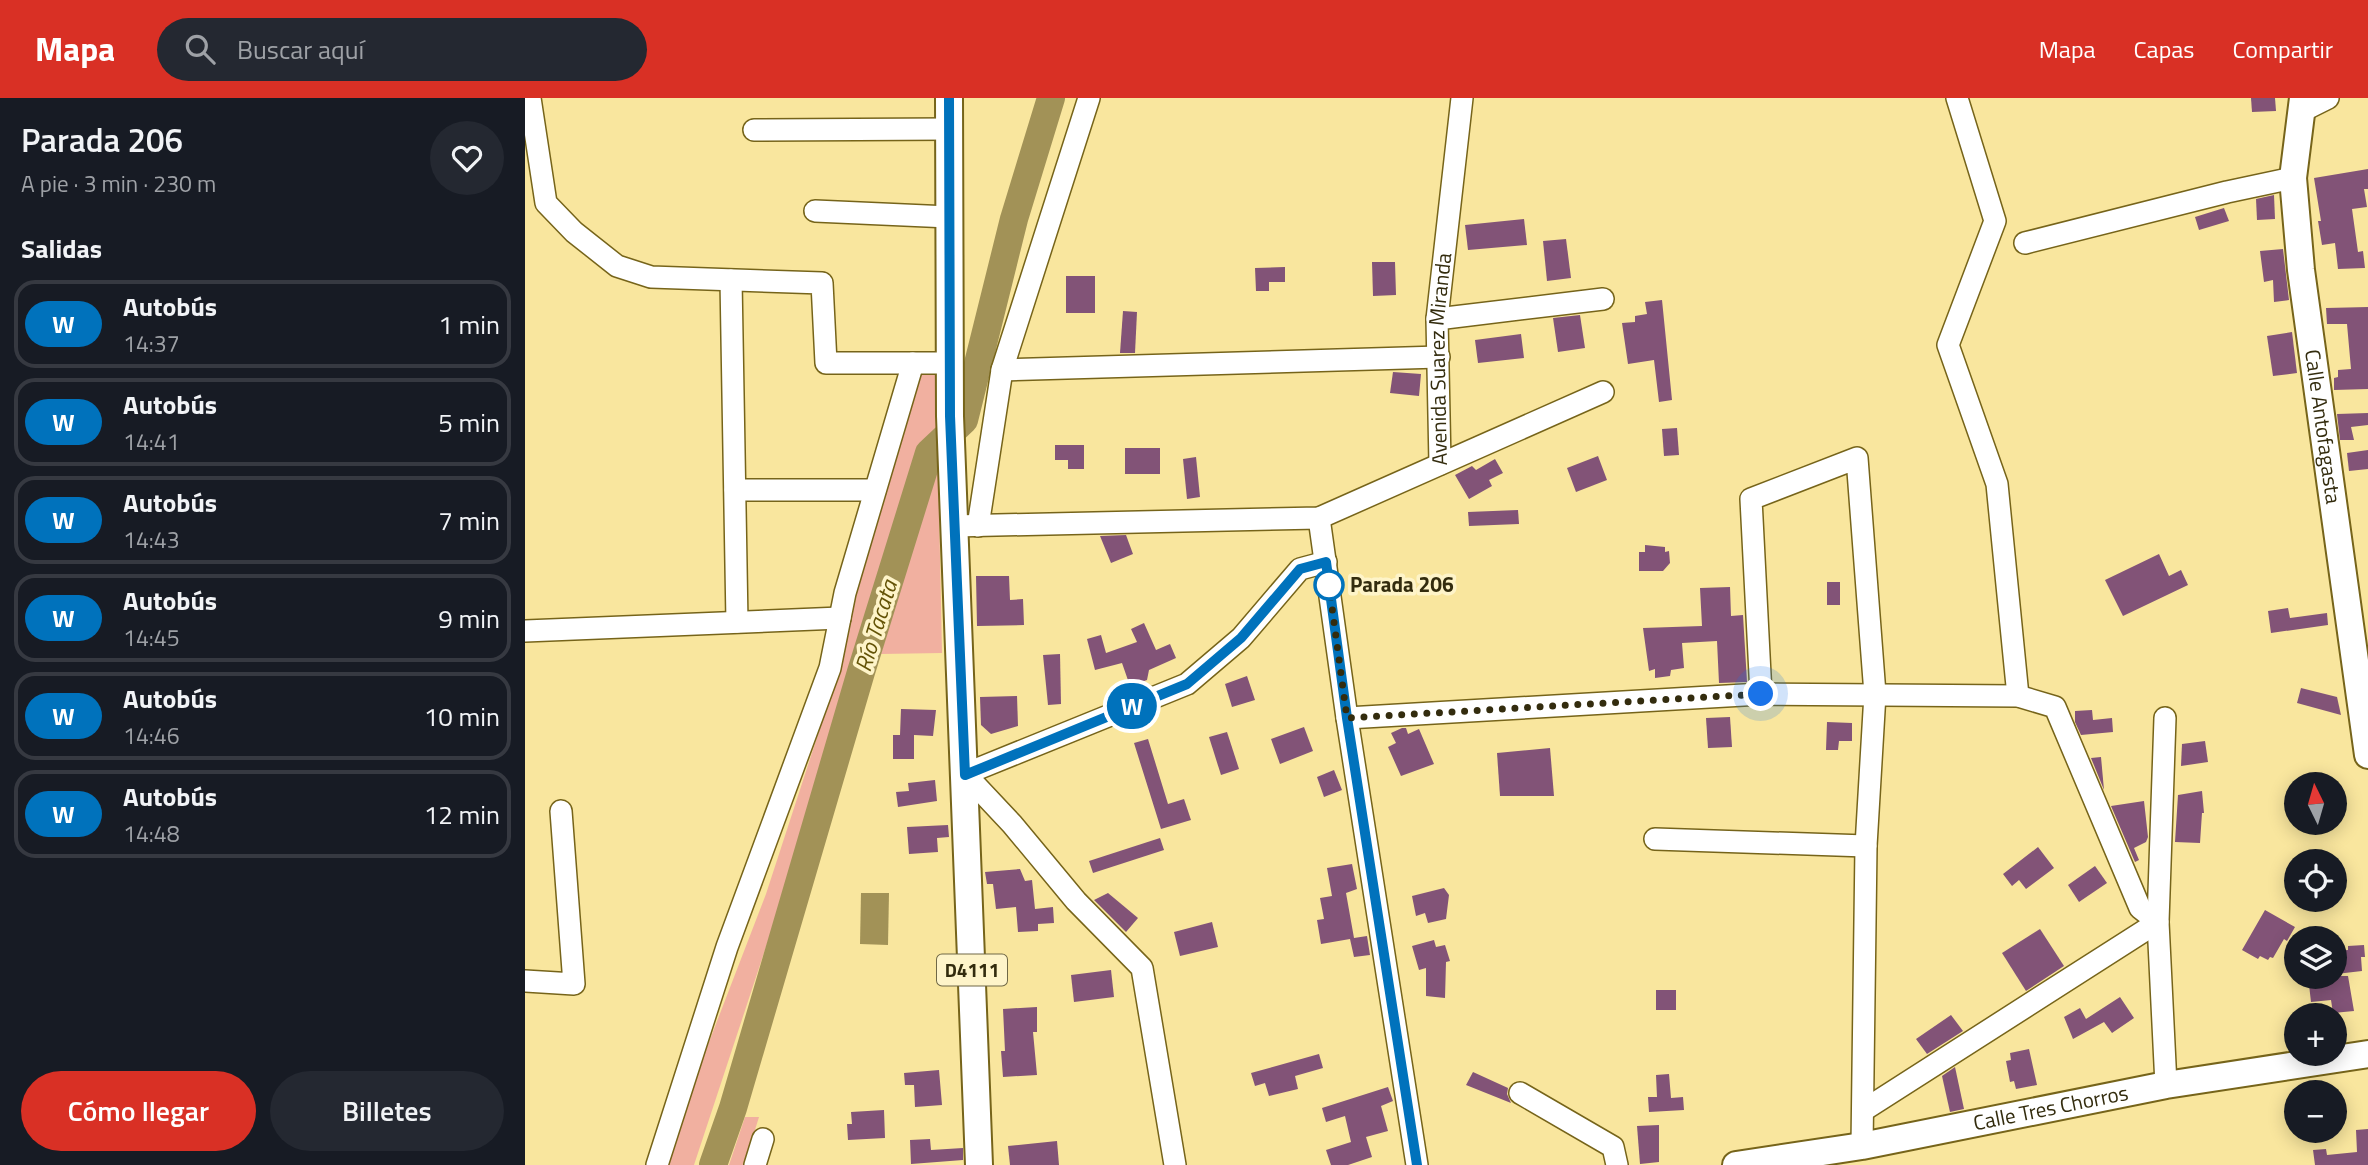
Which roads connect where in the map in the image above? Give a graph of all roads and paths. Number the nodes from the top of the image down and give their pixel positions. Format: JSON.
{"nodes":[{"id":1,"x":530,"y":98,"type":"edge"},
{"id":2,"x":949,"y":98,"type":"edge"},
{"id":3,"x":1089,"y":98,"type":"edge"},
{"id":4,"x":1462,"y":98,"type":"edge"},
{"id":5,"x":1957,"y":98,"type":"edge"},
{"id":6,"x":2328,"y":98,"type":"edge"},
{"id":7,"x":2303,"y":104,"type":"edge"},
{"id":8,"x":950,"y":129,"type":"junction"},
{"id":9,"x":754,"y":130,"type":"dead end"},
{"id":10,"x":2294,"y":178,"type":"junction"},
{"id":11,"x":535,"y":202,"type":"edge"},
{"id":12,"x":815,"y":211,"type":"dead end"},
{"id":13,"x":949,"y":217,"type":"junction"},
{"id":14,"x":2025,"y":243,"type":"dead end"},
{"id":15,"x":731,"y":280,"type":"junction"},
{"id":16,"x":1604,"y":299,"type":"dead end"},
{"id":17,"x":1437,"y":319,"type":"junction"},
{"id":18,"x":1439,"y":357,"type":"junction"},
{"id":19,"x":913,"y":363,"type":"junction"},
{"id":20,"x":950,"y":363,"type":"junction"},
{"id":21,"x":1002,"y":370,"type":"junction"},
{"id":22,"x":1603,"y":393,"type":"dead end"},
{"id":23,"x":1440,"y":464,"type":"junction"},
{"id":24,"x":735,"y":490,"type":"junction"},
{"id":25,"x":875,"y":490,"type":"junction"},
{"id":26,"x":1319,"y":517,"type":"junction"},
{"id":27,"x":966,"y":526,"type":"junction"},
{"id":28,"x":1326,"y":562,"type":"junction"},
{"id":29,"x":840,"y":618,"type":"junction"},
{"id":30,"x":737,"y":622,"type":"junction"},
{"id":31,"x":525,"y":631,"type":"edge"},
{"id":32,"x":1761,"y":694,"type":"junction"},
{"id":33,"x":1875,"y":694,"type":"junction"},
{"id":34,"x":2018,"y":696,"type":"junction"},
{"id":35,"x":1347,"y":718,"type":"junction"},
{"id":36,"x":2165,"y":718,"type":"dead end"},
{"id":37,"x":2368,"y":755,"type":"edge"},
{"id":38,"x":965,"y":775,"type":"junction"},
{"id":39,"x":561,"y":811,"type":"dead end"},
{"id":40,"x":1655,"y":839,"type":"dead end"},
{"id":41,"x":1866,"y":846,"type":"junction"},
{"id":42,"x":2158,"y":922,"type":"junction"},
{"id":43,"x":525,"y":981,"type":"edge"},
{"id":44,"x":2368,"y":1054,"type":"edge"},
{"id":45,"x":2166,"y":1084,"type":"junction"},
{"id":46,"x":1520,"y":1093,"type":"dead end"},
{"id":47,"x":1864,"y":1110,"type":"junction"},
{"id":48,"x":763,"y":1139,"type":"dead end"},
{"id":49,"x":1862,"y":1146,"type":"junction"},
{"id":50,"x":657,"y":1165,"type":"edge"},
{"id":51,"x":755,"y":1165,"type":"edge"},
{"id":52,"x":979,"y":1165,"type":"edge"},
{"id":53,"x":1175,"y":1165,"type":"edge"},
{"id":54,"x":1417,"y":1165,"type":"edge"},
{"id":55,"x":1617,"y":1165,"type":"edge"},
{"id":56,"x":1736,"y":1165,"type":"edge"}],
"edges":[{"from":1,"to":11,"type":"street"},
{"from":2,"to":8,"type":"main road","number":"D4111"},
{"from":3,"to":21,"type":"street"},
{"from":4,"to":17,"type":"street","name":"Avenida Suarez Miranda"},
{"from":5,"to":34,"type":"street"},
{"from":6,"to":7,"type":"street"},
{"from":7,"to":10,"type":"main road","name":"Calle Antofagasta"},
{"from":8,"to":9,"type":"street"},
{"from":8,"to":13,"type":"main road","number":"D4111"},
{"from":10,"to":14,"type":"street"},
{"from":10,"to":37,"type":"main road","name":"Calle Antofagasta"},
{"from":11,"to":15,"type":"street"},
{"from":12,"to":13,"type":"street"},
{"from":13,"to":20,"type":"main road","number":"D4111"},
{"from":15,"to":19,"type":"street"},
{"from":15,"to":24,"type":"street"},
{"from":16,"to":17,"type":"street"},
{"from":17,"to":18,"type":"street","name":"Avenida Suarez Miranda"},
{"from":18,"to":21,"type":"street"},
{"from":18,"to":23,"type":"street","name":"Avenida Suarez Miranda"},
{"from":19,"to":20,"type":"street"},
{"from":19,"to":25,"type":"street"},
{"from":20,"to":27,"type":"main road","number":"D4111"},
{"from":21,"to":27,"type":"street"},
{"from":22,"to":23,"type":"street"},
{"from":23,"to":26,"type":"street","name":"Avenida Suarez Miranda"},
{"from":24,"to":25,"type":"street"},
{"from":24,"to":30,"type":"street"},
{"from":25,"to":29,"type":"street"},
{"from":26,"to":27,"type":"street"},
{"from":26,"to":28,"type":"street"},
{"from":27,"to":38,"type":"main road","number":"D4111"},
{"from":28,"to":35,"type":"street"},
{"from":28,"to":38,"type":"street"},
{"from":29,"to":30,"type":"street"},
{"from":29,"to":50,"type":"street"},
{"from":30,"to":31,"type":"street"},
{"from":32,"to":33,"type":"street"},
{"from":32,"to":33,"type":"street"},
{"from":32,"to":35,"type":"street"},
{"from":33,"to":34,"type":"street"},
{"from":33,"to":41,"type":"street"},
{"from":34,"to":42,"type":"street"},
{"from":35,"to":54,"type":"street"},
{"from":36,"to":42,"type":"street"},
{"from":38,"to":52,"type":"main road","number":"D4111"},
{"from":38,"to":53,"type":"street"},
{"from":39,"to":43,"type":"street"},
{"from":40,"to":41,"type":"street"},
{"from":41,"to":47,"type":"street"},
{"from":42,"to":45,"type":"street"},
{"from":42,"to":47,"type":"street"},
{"from":44,"to":45,"type":"main road","name":"Calle Tres Chorros"},
{"from":45,"to":49,"type":"main road","name":"Calle Tres Chorros"},
{"from":46,"to":55,"type":"street"},
{"from":47,"to":49,"type":"street"},
{"from":48,"to":51,"type":"street"},
{"from":49,"to":56,"type":"main road","name":"Calle Tres Chorros"}]}
